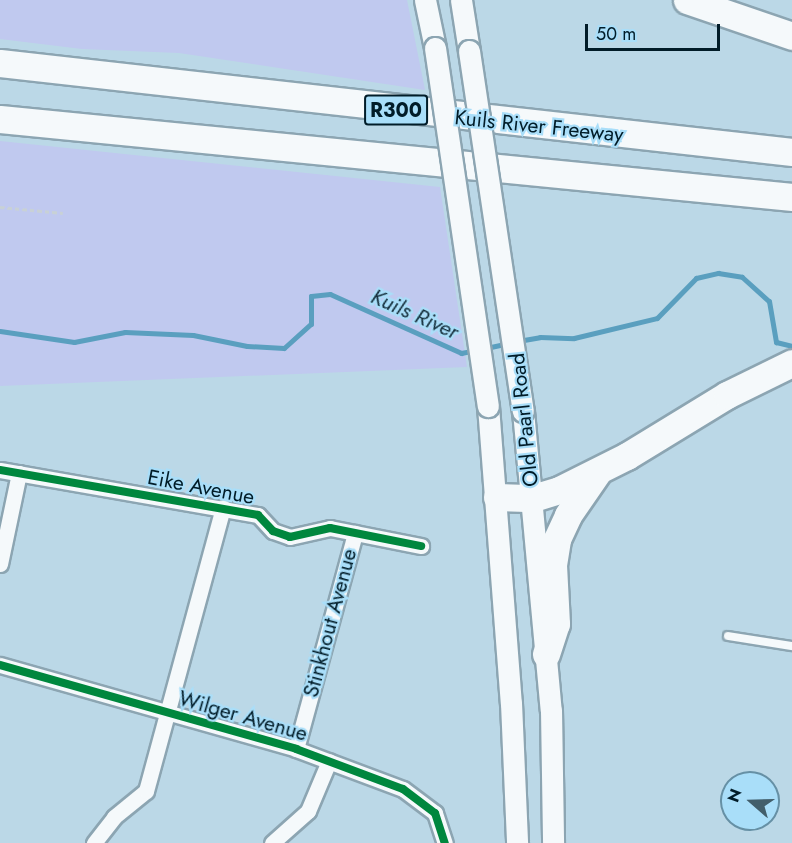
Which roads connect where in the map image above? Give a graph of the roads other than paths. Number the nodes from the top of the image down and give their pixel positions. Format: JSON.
{"nodes":[{"id":1,"x":425,"y":0,"type":"edge"},
{"id":2,"x":461,"y":0,"type":"edge"},
{"id":3,"x":687,"y":0,"type":"edge"},
{"id":4,"x":792,"y":36,"type":"edge"},
{"id":5,"x":0,"y":63,"type":"edge"},
{"id":6,"x":0,"y":119,"type":"edge"},
{"id":7,"x":792,"y":152,"type":"edge"},
{"id":8,"x":792,"y":197,"type":"edge"},
{"id":9,"x":792,"y":363,"type":"edge"},
{"id":10,"x":0,"y":470,"type":"edge"},
{"id":11,"x":598,"y":472,"type":"junction"},
{"id":12,"x":19,"y":473,"type":"junction"},
{"id":13,"x":497,"y":497,"type":"junction"},
{"id":14,"x":532,"y":498,"type":"junction"},
{"id":15,"x":223,"y":507,"type":"junction"},
{"id":16,"x":355,"y":532,"type":"junction"},
{"id":17,"x":421,"y":546,"type":"dead end"},
{"id":18,"x":0,"y":564,"type":"edge"},
{"id":19,"x":728,"y":636,"type":"dead end"},
{"id":20,"x":792,"y":646,"type":"edge"},
{"id":21,"x":546,"y":654,"type":"junction"},
{"id":22,"x":0,"y":665,"type":"edge"},
{"id":23,"x":166,"y":713,"type":"junction"},
{"id":24,"x":296,"y":749,"type":"junction"},
{"id":25,"x":329,"y":760,"type":"junction"},
{"id":26,"x":94,"y":843,"type":"edge"},
{"id":27,"x":272,"y":843,"type":"edge"},
{"id":28,"x":446,"y":843,"type":"edge"},
{"id":29,"x":518,"y":843,"type":"edge"},
{"id":30,"x":553,"y":843,"type":"edge"}],
"edges":[{"from":1,"to":13,"type":"main road","name":"Old Paarl Road","bridge":true},
{"from":2,"to":14,"type":"main road","name":"Old Paarl Road","bridge":true},
{"from":3,"to":4,"type":"highway"},
{"from":5,"to":7,"type":"highway","name":"Kuils River Freeway","number":"R300"},
{"from":6,"to":8,"type":"highway","number":"R300"},
{"from":9,"to":11,"type":"highway"},
{"from":10,"to":12,"type":"street","name":"Eike Avenue"},
{"from":11,"to":14,"type":"highway"},
{"from":11,"to":21,"type":"highway"},
{"from":12,"to":15,"type":"street","name":"Eike Avenue"},
{"from":12,"to":18,"type":"street"},
{"from":13,"to":14,"type":"highway"},
{"from":13,"to":29,"type":"main road","name":"Old Paarl Road"},
{"from":14,"to":21,"type":"main road","name":"Old Paarl Road"},
{"from":15,"to":16,"type":"street","name":"Eike Avenue"},
{"from":15,"to":23,"type":"street"},
{"from":16,"to":17,"type":"street","name":"Eike Avenue"},
{"from":16,"to":24,"type":"street","name":"Stinkhout Avenue"},
{"from":19,"to":20,"type":"lane"},
{"from":21,"to":30,"type":"main road","name":"Old Paarl Road"},
{"from":22,"to":23,"type":"street","name":"Wilger Avenue"},
{"from":23,"to":24,"type":"street","name":"Wilger Avenue"},
{"from":23,"to":26,"type":"street"},
{"from":24,"to":25,"type":"street","name":"Wilger Avenue"},
{"from":25,"to":27,"type":"street"},
{"from":25,"to":28,"type":"street","name":"Wilger Avenue"}]}
